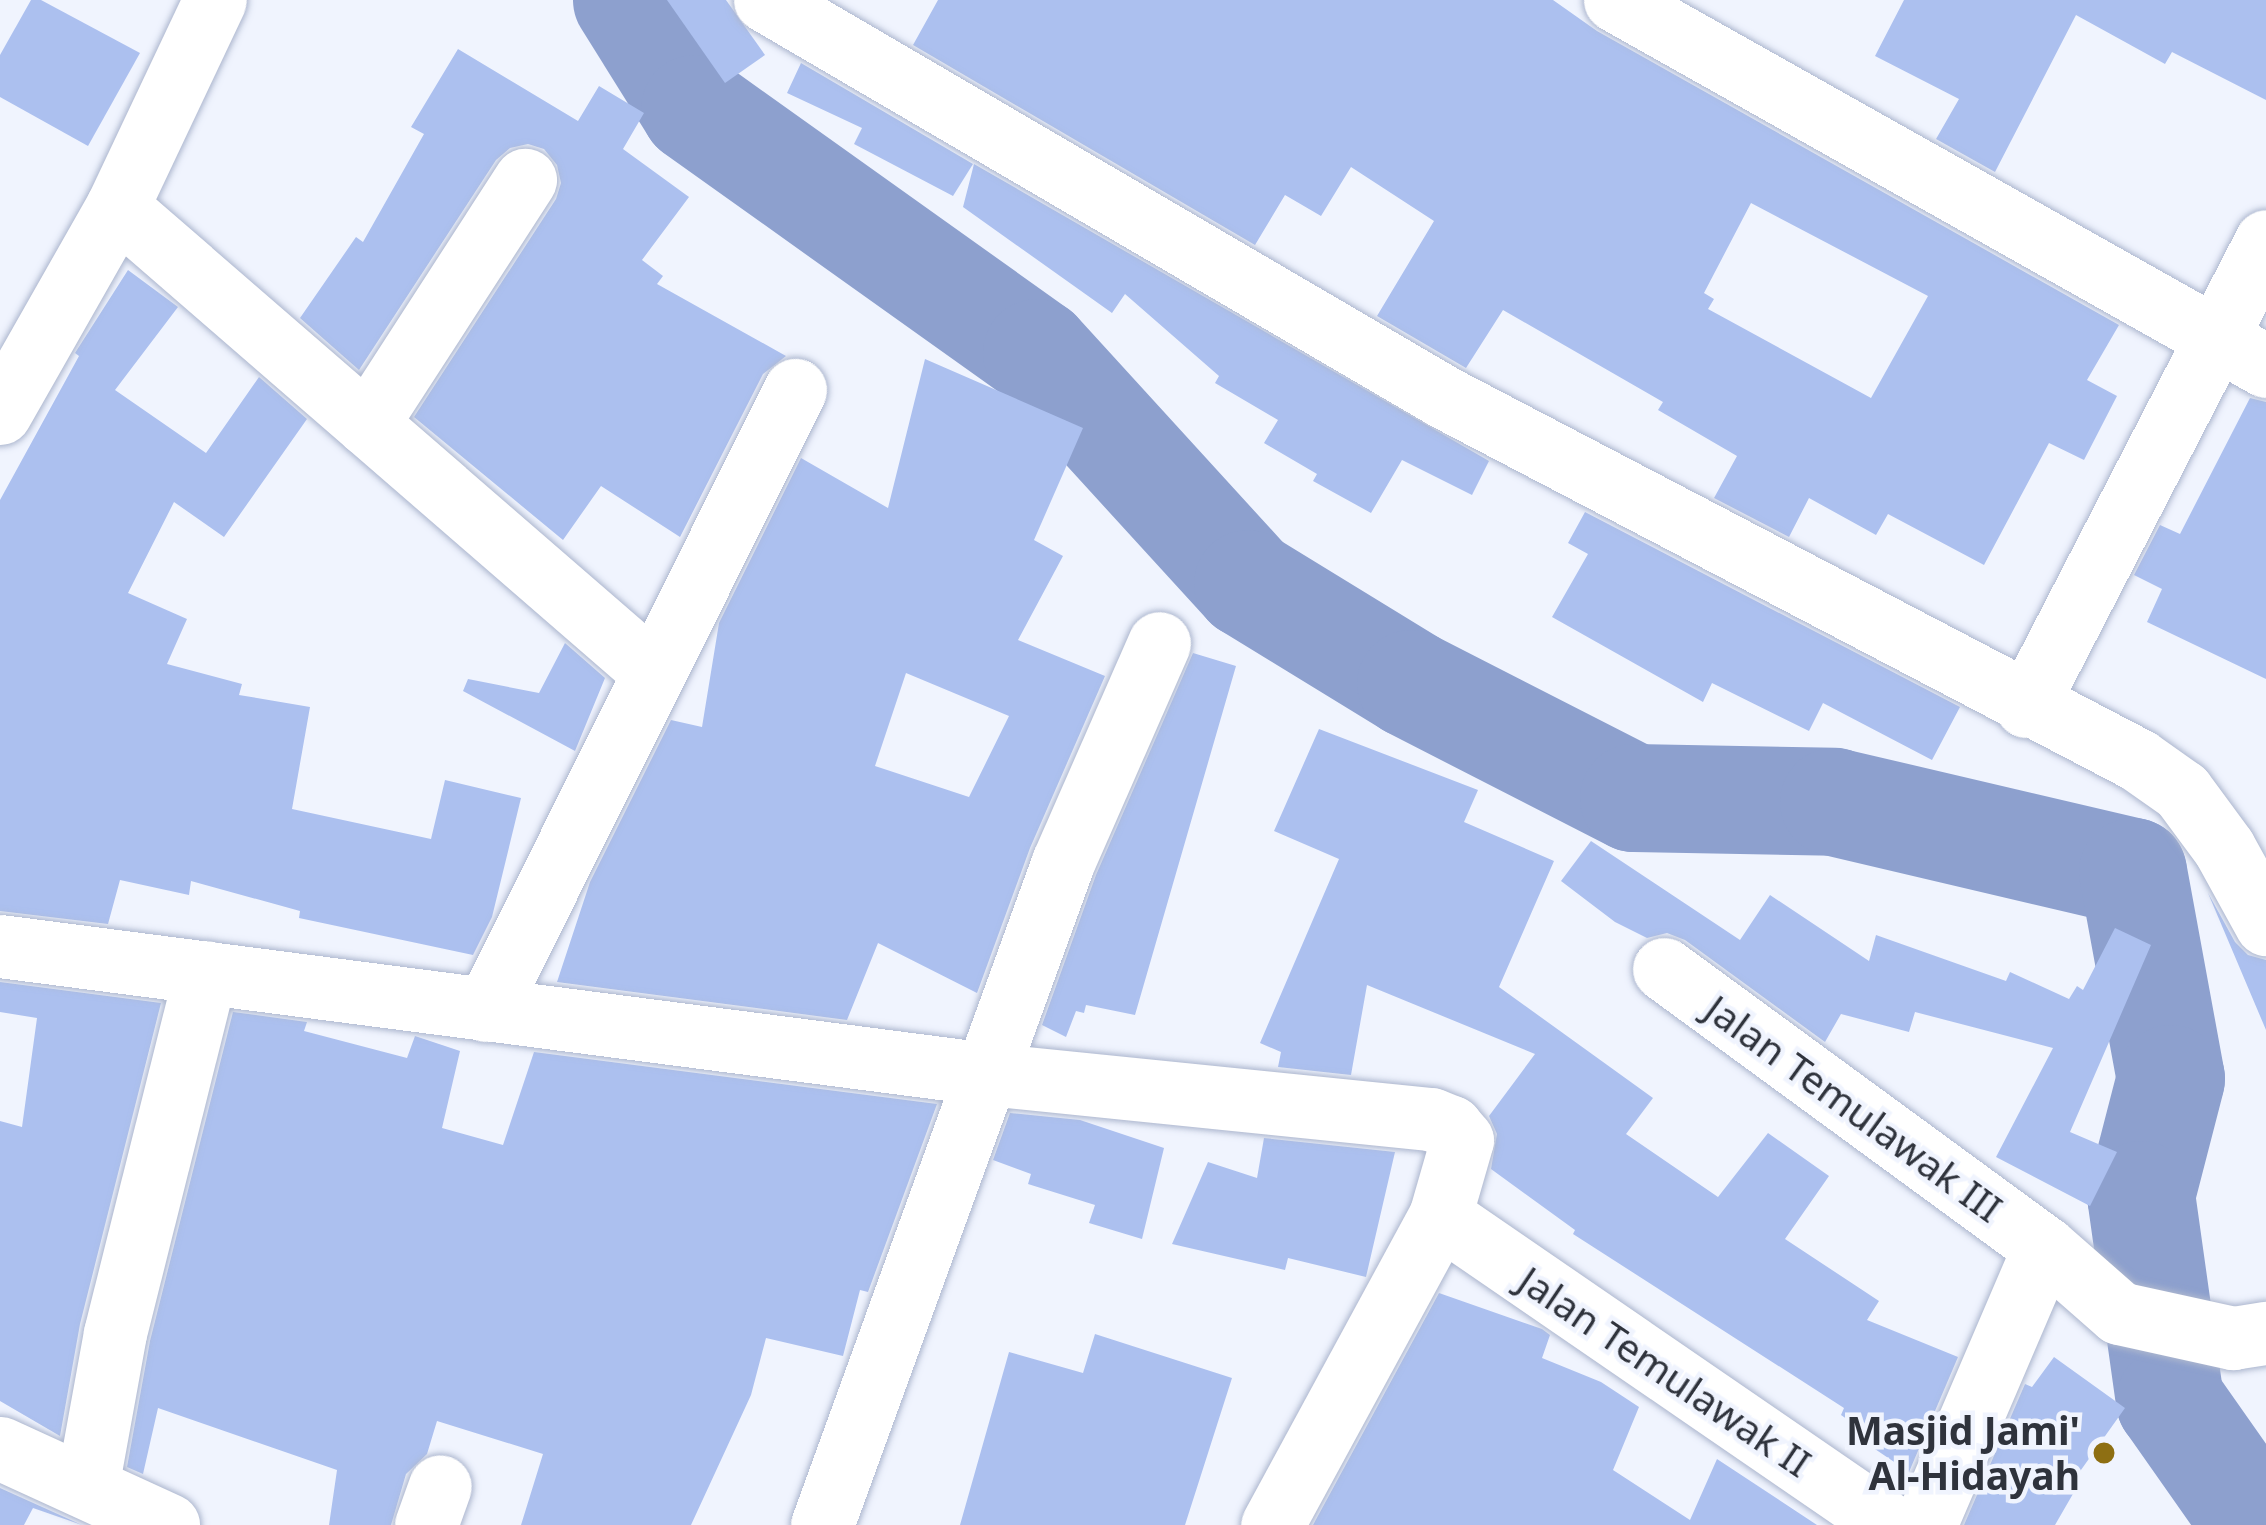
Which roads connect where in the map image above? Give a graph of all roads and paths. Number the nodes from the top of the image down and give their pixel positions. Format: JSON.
{"nodes":[{"id":1,"x":215,"y":0,"type":"edge"},
{"id":2,"x":766,"y":0,"type":"edge"},
{"id":3,"x":1615,"y":0,"type":"edge"},
{"id":4,"x":525,"y":180,"type":"dead end"},
{"id":5,"x":117,"y":207,"type":"junction"},
{"id":6,"x":2266,"y":241,"type":"edge"},
{"id":7,"x":2241,"y":352,"type":"edge"},
{"id":8,"x":795,"y":390,"type":"dead end"},
{"id":9,"x":4,"y":396,"type":"edge"},
{"id":10,"x":367,"y":424,"type":"junction"},
{"id":11,"x":1159,"y":643,"type":"dead end"},
{"id":12,"x":651,"y":670,"type":"junction"},
{"id":13,"x":2026,"y":706,"type":"junction"},
{"id":14,"x":2245,"y":831,"type":"edge"},
{"id":15,"x":2266,"y":924,"type":"edge"},
{"id":16,"x":0,"y":946,"type":"edge"},
{"id":17,"x":1664,"y":969,"type":"dead end"},
{"id":18,"x":206,"y":972,"type":"junction"},
{"id":19,"x":486,"y":1010,"type":"junction"},
{"id":20,"x":987,"y":1074,"type":"junction"},
{"id":21,"x":1440,"y":1216,"type":"junction"},
{"id":22,"x":2044,"y":1247,"type":"junction"},
{"id":23,"x":2249,"y":1336,"type":"edge"},
{"id":24,"x":0,"y":1448,"type":"edge"},
{"id":25,"x":87,"y":1487,"type":"junction"},
{"id":26,"x":168,"y":1525,"type":"edge"},
{"id":27,"x":822,"y":1525,"type":"edge"},
{"id":28,"x":1272,"y":1525,"type":"edge"},
{"id":29,"x":1890,"y":1525,"type":"edge"},
{"id":30,"x":1925,"y":1525,"type":"edge"}],
"edges":[{"from":1,"to":5,"type":"street"},
{"from":2,"to":13,"type":"street"},
{"from":3,"to":7,"type":"street"},
{"from":4,"to":10,"type":"street"},
{"from":5,"to":9,"type":"street"},
{"from":5,"to":10,"type":"street"},
{"from":6,"to":7,"type":"street"},
{"from":7,"to":13,"type":"street"},
{"from":8,"to":12,"type":"street"},
{"from":10,"to":12,"type":"street"},
{"from":11,"to":20,"type":"street"},
{"from":12,"to":19,"type":"street"},
{"from":13,"to":14,"type":"street"},
{"from":14,"to":15,"type":"street"},
{"from":16,"to":18,"type":"street"},
{"from":17,"to":22,"type":"street","name":"Jalan Temulawak III"},
{"from":18,"to":19,"type":"street"},
{"from":18,"to":25,"type":"street"},
{"from":19,"to":20,"type":"street"},
{"from":20,"to":21,"type":"street"},
{"from":20,"to":27,"type":"street"},
{"from":21,"to":28,"type":"street"},
{"from":21,"to":29,"type":"street","name":"Jalan Temulawak II"},
{"from":22,"to":23,"type":"street","name":"Jalan Temulawak III"},
{"from":22,"to":30,"type":"street"},
{"from":24,"to":25,"type":"street"},
{"from":25,"to":26,"type":"street"}]}
